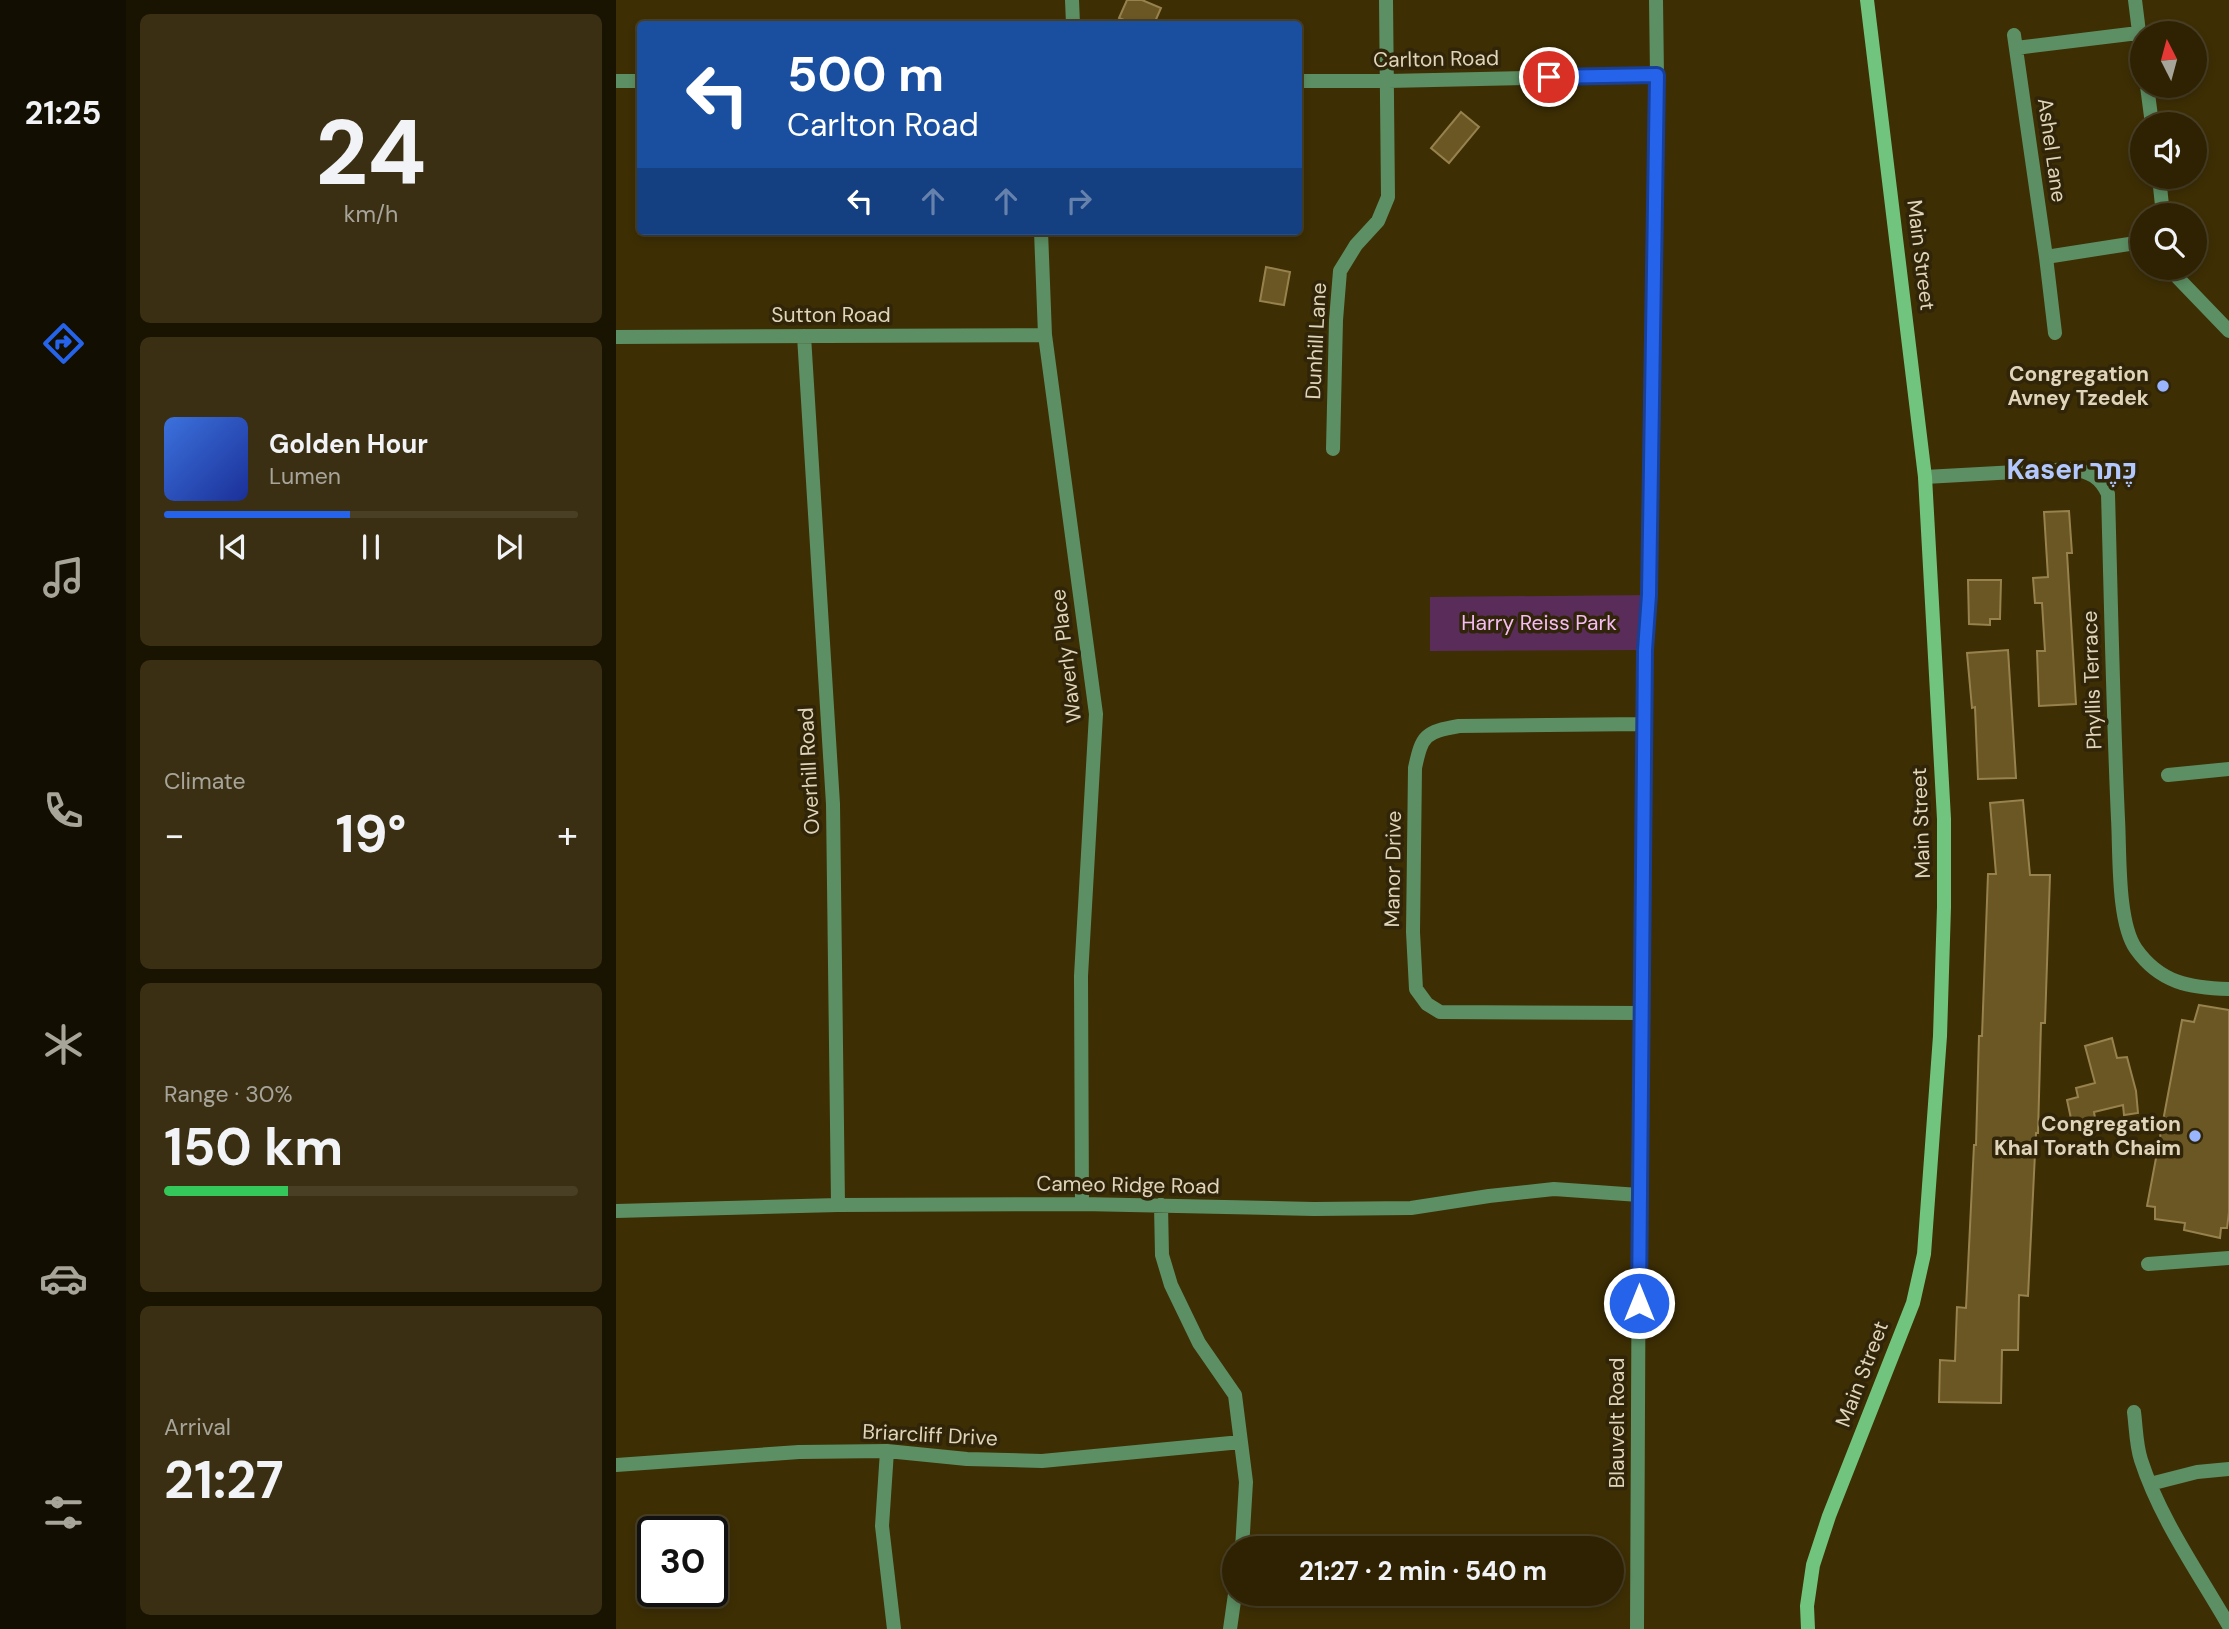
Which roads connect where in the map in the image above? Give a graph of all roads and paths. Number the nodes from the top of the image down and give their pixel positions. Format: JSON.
{"nodes":[{"id":1,"x":1072,"y":0,"type":"edge"},
{"id":2,"x":1386,"y":0,"type":"edge"},
{"id":3,"x":1656,"y":0,"type":"edge"},
{"id":4,"x":1867,"y":0,"type":"edge"},
{"id":5,"x":2134,"y":0,"type":"edge"},
{"id":6,"x":1073,"y":21,"type":"edge"},
{"id":7,"x":2137,"y":21,"type":"edge"},
{"id":8,"x":2130,"y":34,"type":"edge"},
{"id":9,"x":1657,"y":75,"type":"junction"},
{"id":10,"x":616,"y":81,"type":"edge"},
{"id":11,"x":637,"y":81,"type":"edge"},
{"id":12,"x":1302,"y":81,"type":"edge"},
{"id":13,"x":1388,"y":81,"type":"junction"},
{"id":14,"x":1041,"y":235,"type":"edge"},
{"id":15,"x":2130,"y":244,"type":"edge"},
{"id":16,"x":2046,"y":257,"type":"junction"},
{"id":17,"x":2180,"y":280,"type":"edge"},
{"id":18,"x":2229,"y":331,"type":"edge"},
{"id":19,"x":2055,"y":333,"type":"dead end"},
{"id":20,"x":1045,"y":335,"type":"junction"},
{"id":21,"x":804,"y":336,"type":"junction"},
{"id":22,"x":616,"y":337,"type":"edge"},
{"id":23,"x":1333,"y":449,"type":"dead end"},
{"id":24,"x":1926,"y":477,"type":"junction"},
{"id":25,"x":1644,"y":724,"type":"junction"},
{"id":26,"x":2229,"y":769,"type":"edge"},
{"id":27,"x":2168,"y":775,"type":"dead end"},
{"id":28,"x":2229,"y":989,"type":"edge"},
{"id":29,"x":1642,"y":1013,"type":"junction"},
{"id":30,"x":1639,"y":1195,"type":"junction"},
{"id":31,"x":838,"y":1205,"type":"junction"},
{"id":32,"x":1082,"y":1205,"type":"junction"},
{"id":33,"x":1161,"y":1205,"type":"junction"},
{"id":34,"x":616,"y":1211,"type":"edge"},
{"id":35,"x":2229,"y":1258,"type":"edge"},
{"id":36,"x":2148,"y":1264,"type":"dead end"},
{"id":37,"x":2134,"y":1412,"type":"dead end"},
{"id":38,"x":1241,"y":1442,"type":"junction"},
{"id":39,"x":887,"y":1451,"type":"junction"},
{"id":40,"x":616,"y":1465,"type":"edge"},
{"id":41,"x":2229,"y":1469,"type":"edge"},
{"id":42,"x":2150,"y":1484,"type":"junction"},
{"id":43,"x":1243,"y":1536,"type":"edge"},
{"id":44,"x":1234,"y":1606,"type":"edge"},
{"id":45,"x":2229,"y":1626,"type":"edge"},
{"id":46,"x":894,"y":1629,"type":"edge"},
{"id":47,"x":1230,"y":1629,"type":"edge"},
{"id":48,"x":1637,"y":1629,"type":"edge"},
{"id":49,"x":1808,"y":1629,"type":"edge"}],
"edges":[{"from":1,"to":6,"type":"street"},
{"from":2,"to":13,"type":"street","name":"Dunhill Lane"},
{"from":3,"to":9,"type":"street","name":"Blauvelt Road"},
{"from":4,"to":24,"type":"main road","name":"Main Street"},
{"from":5,"to":7,"type":"street"},
{"from":8,"to":16,"type":"street","name":"Ashel Lane"},
{"from":9,"to":13,"type":"street","name":"Carlton Road"},
{"from":9,"to":25,"type":"street","name":"Blauvelt Road"},
{"from":10,"to":11,"type":"street"},
{"from":12,"to":13,"type":"street","name":"Carlton Road"},
{"from":13,"to":23,"type":"street","name":"Dunhill Lane"},
{"from":14,"to":20,"type":"street","name":"Waverly Place"},
{"from":15,"to":16,"type":"street"},
{"from":16,"to":19,"type":"street","name":"Ashel Lane"},
{"from":17,"to":18,"type":"street"},
{"from":20,"to":21,"type":"street","name":"Sutton Road"},
{"from":20,"to":32,"type":"street","name":"Waverly Place"},
{"from":21,"to":22,"type":"street","name":"Sutton Road"},
{"from":21,"to":31,"type":"street","name":"Overhill Road"},
{"from":24,"to":28,"type":"street","name":"Phyllis Terrace"},
{"from":24,"to":49,"type":"main road","name":"Main Street"},
{"from":25,"to":29,"type":"street","name":"Blauvelt Road"},
{"from":25,"to":29,"type":"street","name":"Manor Drive"},
{"from":26,"to":27,"type":"street"},
{"from":29,"to":30,"type":"street","name":"Blauvelt Road"},
{"from":30,"to":33,"type":"street","name":"Cameo Ridge Road"},
{"from":30,"to":48,"type":"street","name":"Blauvelt Road"},
{"from":31,"to":32,"type":"street","name":"Cameo Ridge Road"},
{"from":31,"to":34,"type":"street","name":"Cameo Ridge Road"},
{"from":32,"to":33,"type":"street","name":"Cameo Ridge Road"},
{"from":33,"to":38,"type":"street"},
{"from":35,"to":36,"type":"street"},
{"from":37,"to":42,"type":"street"},
{"from":38,"to":39,"type":"street","name":"Briarcliff Drive"},
{"from":38,"to":43,"type":"street"},
{"from":39,"to":40,"type":"street","name":"Briarcliff Drive"},
{"from":39,"to":46,"type":"street"},
{"from":41,"to":42,"type":"street"},
{"from":42,"to":45,"type":"street"},
{"from":44,"to":47,"type":"street"}]}
